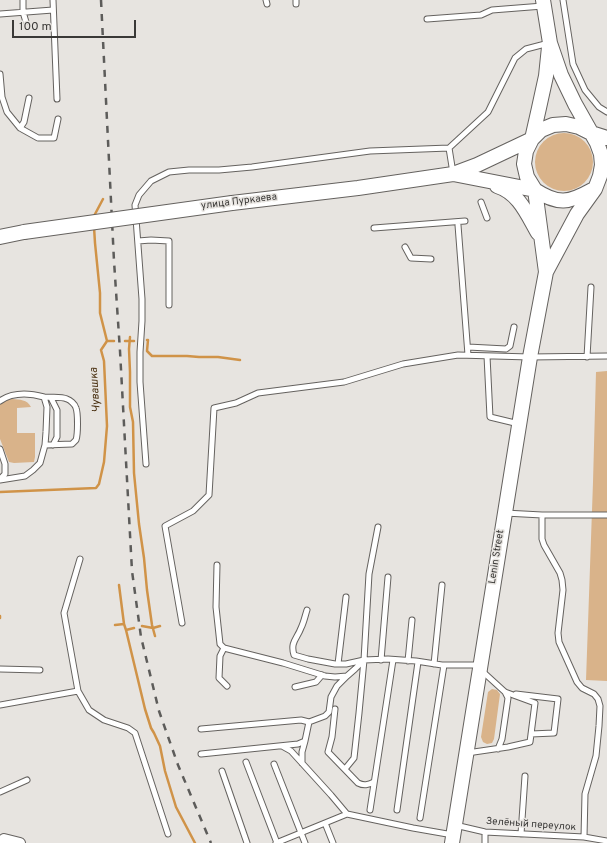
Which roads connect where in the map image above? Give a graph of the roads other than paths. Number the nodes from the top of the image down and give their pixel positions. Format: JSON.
{"nodes":[{"id":1,"x":22,"y":0,"type":"edge"},
{"id":2,"x":53,"y":0,"type":"edge"},
{"id":3,"x":563,"y":0,"type":"edge"},
{"id":4,"x":543,"y":3,"type":"edge"},
{"id":5,"x":53,"y":10,"type":"junction"},
{"id":6,"x":23,"y":12,"type":"junction"},
{"id":7,"x":0,"y":14,"type":"edge"},
{"id":8,"x":427,"y":19,"type":"dead end"},
{"id":9,"x":26,"y":22,"type":"dead end"},
{"id":10,"x":550,"y":43,"type":"junction"},
{"id":11,"x":0,"y":74,"type":"edge"},
{"id":12,"x":30,"y":98,"type":"dead end"},
{"id":13,"x":57,"y":99,"type":"dead end"},
{"id":14,"x":607,"y":112,"type":"edge"},
{"id":15,"x":58,"y":119,"type":"dead end"},
{"id":16,"x":20,"y":128,"type":"junction"},
{"id":17,"x":591,"y":133,"type":"junction"},
{"id":18,"x":607,"y":138,"type":"edge"},
{"id":19,"x":532,"y":139,"type":"junction"},
{"id":20,"x":449,"y":148,"type":"junction"},
{"id":21,"x":453,"y":174,"type":"junction"},
{"id":22,"x":472,"y":178,"type":"junction"},
{"id":23,"x":601,"y":186,"type":"edge"},
{"id":24,"x":535,"y":190,"type":"junction"},
{"id":25,"x":481,"y":202,"type":"dead end"},
{"id":26,"x":487,"y":218,"type":"dead end"},
{"id":27,"x":465,"y":221,"type":"dead end"},
{"id":28,"x":458,"y":225,"type":"dead end"},
{"id":29,"x":0,"y":227,"type":"edge"},
{"id":30,"x":374,"y":228,"type":"dead end"},
{"id":31,"x":24,"y":232,"type":"junction"},
{"id":32,"x":0,"y":237,"type":"edge"},
{"id":33,"x":541,"y":239,"type":"junction"},
{"id":34,"x":138,"y":241,"type":"junction"},
{"id":35,"x":405,"y":247,"type":"dead end"},
{"id":36,"x":431,"y":259,"type":"dead end"},
{"id":37,"x":546,"y":272,"type":"junction"},
{"id":38,"x":591,"y":287,"type":"dead end"},
{"id":39,"x":169,"y":305,"type":"dead end"},
{"id":40,"x":514,"y":327,"type":"dead end"},
{"id":41,"x":468,"y":347,"type":"junction"},
{"id":42,"x":468,"y":355,"type":"junction"},
{"id":43,"x":487,"y":356,"type":"junction"},
{"id":44,"x":607,"y":356,"type":"edge"},
{"id":45,"x":530,"y":357,"type":"junction"},
{"id":46,"x":587,"y":357,"type":"junction"},
{"id":47,"x":44,"y":397,"type":"junction"},
{"id":48,"x":51,"y":398,"type":"junction"},
{"id":49,"x":0,"y":401,"type":"edge"},
{"id":50,"x":519,"y":424,"type":"junction"},
{"id":51,"x":45,"y":445,"type":"junction"},
{"id":52,"x":53,"y":445,"type":"junction"},
{"id":53,"x":0,"y":449,"type":"edge"},
{"id":54,"x":146,"y":464,"type":"dead end"},
{"id":55,"x":0,"y":480,"type":"edge"},
{"id":56,"x":504,"y":513,"type":"junction"},
{"id":57,"x":542,"y":514,"type":"junction"},
{"id":58,"x":607,"y":515,"type":"edge"},
{"id":59,"x":378,"y":527,"type":"dead end"},
{"id":60,"x":80,"y":559,"type":"dead end"},
{"id":61,"x":217,"y":565,"type":"dead end"},
{"id":62,"x":388,"y":577,"type":"dead end"},
{"id":63,"x":442,"y":585,"type":"dead end"},
{"id":64,"x":346,"y":597,"type":"dead end"},
{"id":65,"x":307,"y":610,"type":"dead end"},
{"id":66,"x":412,"y":620,"type":"dead end"},
{"id":67,"x":182,"y":623,"type":"dead end"},
{"id":68,"x":224,"y":648,"type":"junction"},
{"id":69,"x":364,"y":660,"type":"junction"},
{"id":70,"x":381,"y":660,"type":"junction"},
{"id":71,"x":393,"y":660,"type":"junction"},
{"id":72,"x":408,"y":661,"type":"junction"},
{"id":73,"x":418,"y":662,"type":"junction"},
{"id":74,"x":338,"y":664,"type":"junction"},
{"id":75,"x":434,"y":664,"type":"junction"},
{"id":76,"x":444,"y":665,"type":"junction"},
{"id":77,"x":480,"y":667,"type":"junction"},
{"id":78,"x":0,"y":669,"type":"edge"},
{"id":79,"x":40,"y":670,"type":"dead end"},
{"id":80,"x":322,"y":675,"type":"junction"},
{"id":81,"x":347,"y":676,"type":"junction"},
{"id":82,"x":227,"y":686,"type":"dead end"},
{"id":83,"x":295,"y":688,"type":"dead end"},
{"id":84,"x":78,"y":690,"type":"junction"},
{"id":85,"x":505,"y":692,"type":"junction"},
{"id":86,"x":0,"y":705,"type":"edge"},
{"id":87,"x":335,"y":709,"type":"dead end"},
{"id":88,"x":309,"y":722,"type":"junction"},
{"id":89,"x":200,"y":729,"type":"dead end"},
{"id":90,"x":531,"y":734,"type":"junction"},
{"id":91,"x":305,"y":741,"type":"junction"},
{"id":92,"x":282,"y":746,"type":"junction"},
{"id":93,"x":498,"y":749,"type":"junction"},
{"id":94,"x":466,"y":753,"type":"junction"},
{"id":95,"x":200,"y":754,"type":"dead end"},
{"id":96,"x":246,"y":762,"type":"dead end"},
{"id":97,"x":302,"y":763,"type":"junction"},
{"id":98,"x":274,"y":764,"type":"dead end"},
{"id":99,"x":345,"y":769,"type":"junction"},
{"id":100,"x":222,"y":771,"type":"dead end"},
{"id":101,"x":525,"y":776,"type":"dead end"},
{"id":102,"x":27,"y":780,"type":"dead end"},
{"id":103,"x":374,"y":782,"type":"junction"},
{"id":104,"x":0,"y":792,"type":"edge"},
{"id":105,"x":370,"y":810,"type":"dead end"},
{"id":106,"x":397,"y":810,"type":"dead end"},
{"id":107,"x":347,"y":814,"type":"junction"},
{"id":108,"x":420,"y":818,"type":"dead end"},
{"id":109,"x":325,"y":823,"type":"junction"},
{"id":110,"x":485,"y":832,"type":"junction"},
{"id":111,"x":301,"y":833,"type":"junction"},
{"id":112,"x":168,"y":834,"type":"dead end"},
{"id":113,"x":454,"y":834,"type":"edge"},
{"id":114,"x":521,"y":834,"type":"junction"},
{"id":115,"x":584,"y":838,"type":"junction"},
{"id":116,"x":607,"y":841,"type":"edge"},
{"id":117,"x":0,"y":842,"type":"edge"},
{"id":118,"x":20,"y":843,"type":"edge"},
{"id":119,"x":247,"y":843,"type":"edge"},
{"id":120,"x":276,"y":843,"type":"edge"},
{"id":121,"x":305,"y":843,"type":"edge"},
{"id":122,"x":332,"y":843,"type":"edge"},
{"id":123,"x":485,"y":843,"type":"edge"}],
"edges":[{"from":1,"to":6,"type":"lane"},
{"from":2,"to":5,"type":"lane"},
{"from":3,"to":14,"type":"lane"},
{"from":4,"to":8,"type":"lane"},
{"from":4,"to":10,"type":"main road"},
{"from":5,"to":6,"type":"lane"},
{"from":5,"to":13,"type":"lane"},
{"from":6,"to":7,"type":"lane"},
{"from":6,"to":9,"type":"lane"},
{"from":10,"to":17,"type":"main road"},
{"from":10,"to":19,"type":"main road"},
{"from":10,"to":20,"type":"lane"},
{"from":11,"to":16,"type":"lane"},
{"from":12,"to":16,"type":"lane"},
{"from":15,"to":16,"type":"lane"},
{"from":17,"to":18,"type":"main road"},
{"from":17,"to":19,"type":"main road"},
{"from":17,"to":23,"type":"main road"},
{"from":19,"to":21,"type":"main road"},
{"from":19,"to":24,"type":"main road"},
{"from":20,"to":21,"type":"lane"},
{"from":20,"to":34,"type":"lane"},
{"from":21,"to":22,"type":"main road"},
{"from":21,"to":31,"type":"main road","name":"улица Пуркаева","bridge":true},
{"from":22,"to":24,"type":"main road"},
{"from":22,"to":33,"type":"main road"},
{"from":23,"to":24,"type":"main road"},
{"from":23,"to":37,"type":"main road"},
{"from":24,"to":33,"type":"main road"},
{"from":25,"to":26,"type":"lane"},
{"from":27,"to":30,"type":"lane"},
{"from":28,"to":41,"type":"lane"},
{"from":29,"to":31,"type":"main road"},
{"from":31,"to":32,"type":"main road","name":"улица Пуркаева"},
{"from":33,"to":37,"type":"main road"},
{"from":34,"to":39,"type":"lane"},
{"from":34,"to":54,"type":"lane"},
{"from":35,"to":36,"type":"lane"},
{"from":37,"to":45,"type":"main road","name":"Lenin Street"},
{"from":38,"to":46,"type":"lane"},
{"from":40,"to":41,"type":"lane"},
{"from":41,"to":42,"type":"lane"},
{"from":42,"to":43,"type":"lane"},
{"from":42,"to":67,"type":"lane"},
{"from":43,"to":45,"type":"lane"},
{"from":43,"to":50,"type":"lane"},
{"from":44,"to":46,"type":"lane"},
{"from":45,"to":46,"type":"lane"},
{"from":45,"to":50,"type":"main road","name":"Lenin Street"},
{"from":47,"to":48,"type":"lane"},
{"from":47,"to":49,"type":"lane"},
{"from":47,"to":51,"type":"lane"},
{"from":48,"to":52,"type":"lane"},
{"from":48,"to":52,"type":"lane"},
{"from":50,"to":56,"type":"main road","name":"Lenin Street"},
{"from":51,"to":52,"type":"lane"},
{"from":51,"to":55,"type":"lane"},
{"from":53,"to":55,"type":"lane"},
{"from":56,"to":57,"type":"lane"},
{"from":56,"to":77,"type":"main road","name":"Lenin Street"},
{"from":57,"to":58,"type":"lane"},
{"from":57,"to":115,"type":"lane"},
{"from":59,"to":69,"type":"lane"},
{"from":60,"to":84,"type":"lane"},
{"from":61,"to":68,"type":"lane"},
{"from":62,"to":70,"type":"lane"},
{"from":63,"to":75,"type":"lane"},
{"from":64,"to":74,"type":"lane"},
{"from":65,"to":74,"type":"lane"},
{"from":66,"to":72,"type":"lane"},
{"from":68,"to":80,"type":"lane"},
{"from":68,"to":82,"type":"lane"},
{"from":69,"to":70,"type":"lane"},
{"from":69,"to":74,"type":"lane"},
{"from":69,"to":81,"type":"lane"},
{"from":69,"to":99,"type":"lane"},
{"from":70,"to":71,"type":"lane"},
{"from":71,"to":72,"type":"lane"},
{"from":71,"to":103,"type":"lane"},
{"from":72,"to":73,"type":"lane"},
{"from":73,"to":75,"type":"lane"},
{"from":73,"to":106,"type":"lane"},
{"from":75,"to":76,"type":"lane"},
{"from":76,"to":77,"type":"lane"},
{"from":76,"to":108,"type":"lane"},
{"from":77,"to":85,"type":"lane"},
{"from":77,"to":94,"type":"main road","name":"Lenin Street"},
{"from":78,"to":79,"type":"lane"},
{"from":80,"to":81,"type":"lane"},
{"from":80,"to":83,"type":"lane"},
{"from":81,"to":88,"type":"lane"},
{"from":84,"to":86,"type":"lane"},
{"from":84,"to":112,"type":"lane"},
{"from":85,"to":90,"type":"lane"},
{"from":85,"to":90,"type":"lane"},
{"from":85,"to":93,"type":"lane"},
{"from":87,"to":99,"type":"lane"},
{"from":88,"to":89,"type":"lane"},
{"from":88,"to":91,"type":"lane"},
{"from":90,"to":93,"type":"lane"},
{"from":91,"to":92,"type":"lane"},
{"from":91,"to":97,"type":"lane"},
{"from":92,"to":95,"type":"lane"},
{"from":92,"to":97,"type":"lane"},
{"from":93,"to":94,"type":"lane"},
{"from":94,"to":113,"type":"main road","name":"Lenin Street"},
{"from":96,"to":120,"type":"lane"},
{"from":97,"to":107,"type":"lane"},
{"from":98,"to":111,"type":"lane"},
{"from":99,"to":103,"type":"lane"},
{"from":100,"to":119,"type":"lane"},
{"from":101,"to":114,"type":"lane"},
{"from":102,"to":104,"type":"lane"},
{"from":103,"to":105,"type":"lane"},
{"from":107,"to":109,"type":"lane"},
{"from":107,"to":113,"type":"lane","name":"Зелёный переулок"},
{"from":109,"to":111,"type":"lane"},
{"from":109,"to":122,"type":"lane"},
{"from":110,"to":113,"type":"lane","name":"Зелёный переулок"},
{"from":110,"to":114,"type":"lane","name":"Зелёный переулок"},
{"from":110,"to":123,"type":"lane"},
{"from":111,"to":120,"type":"lane"},
{"from":111,"to":121,"type":"lane"},
{"from":114,"to":115,"type":"lane","name":"Зелёный переулок"},
{"from":115,"to":116,"type":"lane","name":"Зелёный переулок"},
{"from":117,"to":118,"type":"street"}]}
